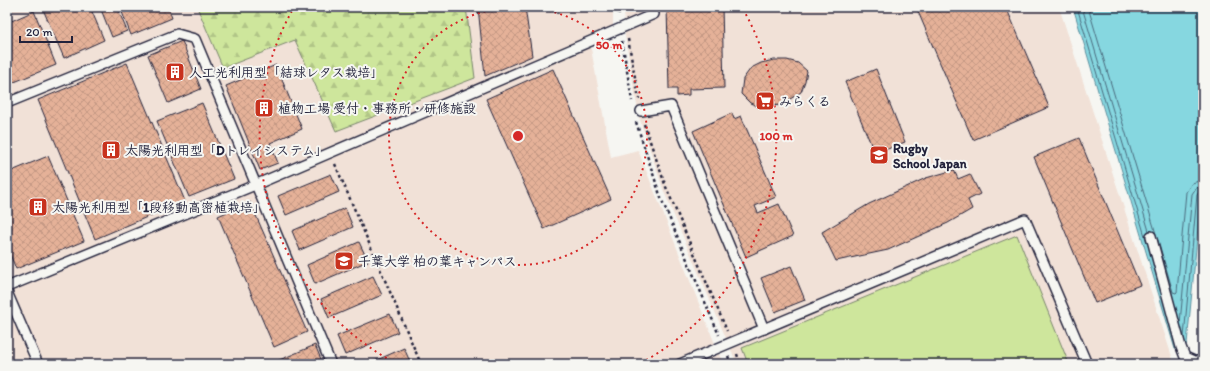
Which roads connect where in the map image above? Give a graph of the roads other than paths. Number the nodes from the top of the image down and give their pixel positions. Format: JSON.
{"nodes":[{"id":1,"x":654,"y":14,"type":"dead end"},
{"id":2,"x":7,"y":103,"type":"edge"},
{"id":3,"x":641,"y":111,"type":"road end"},
{"id":4,"x":255,"y":185,"type":"junction"},
{"id":5,"x":1151,"y":236,"type":"dead end"},
{"id":6,"x":7,"y":287,"type":"edge"},
{"id":7,"x":7,"y":292,"type":"edge"},
{"id":8,"x":764,"y":329,"type":"junction"},
{"id":9,"x":1203,"y":361,"type":"edge"},
{"id":10,"x":38,"y":364,"type":"edge"},
{"id":11,"x":331,"y":364,"type":"edge"},
{"id":12,"x":680,"y":364,"type":"edge"},
{"id":13,"x":1087,"y":364,"type":"edge"}],
"edges":[{"from":1,"to":4,"type":"lane"},
{"from":2,"to":4,"type":"lane"},
{"from":3,"to":8,"type":"lane"},
{"from":4,"to":6,"type":"lane"},
{"from":4,"to":11,"type":"lane"},
{"from":5,"to":9,"type":"lane"},
{"from":7,"to":10,"type":"lane"},
{"from":8,"to":12,"type":"lane"},
{"from":8,"to":13,"type":"lane"}]}
